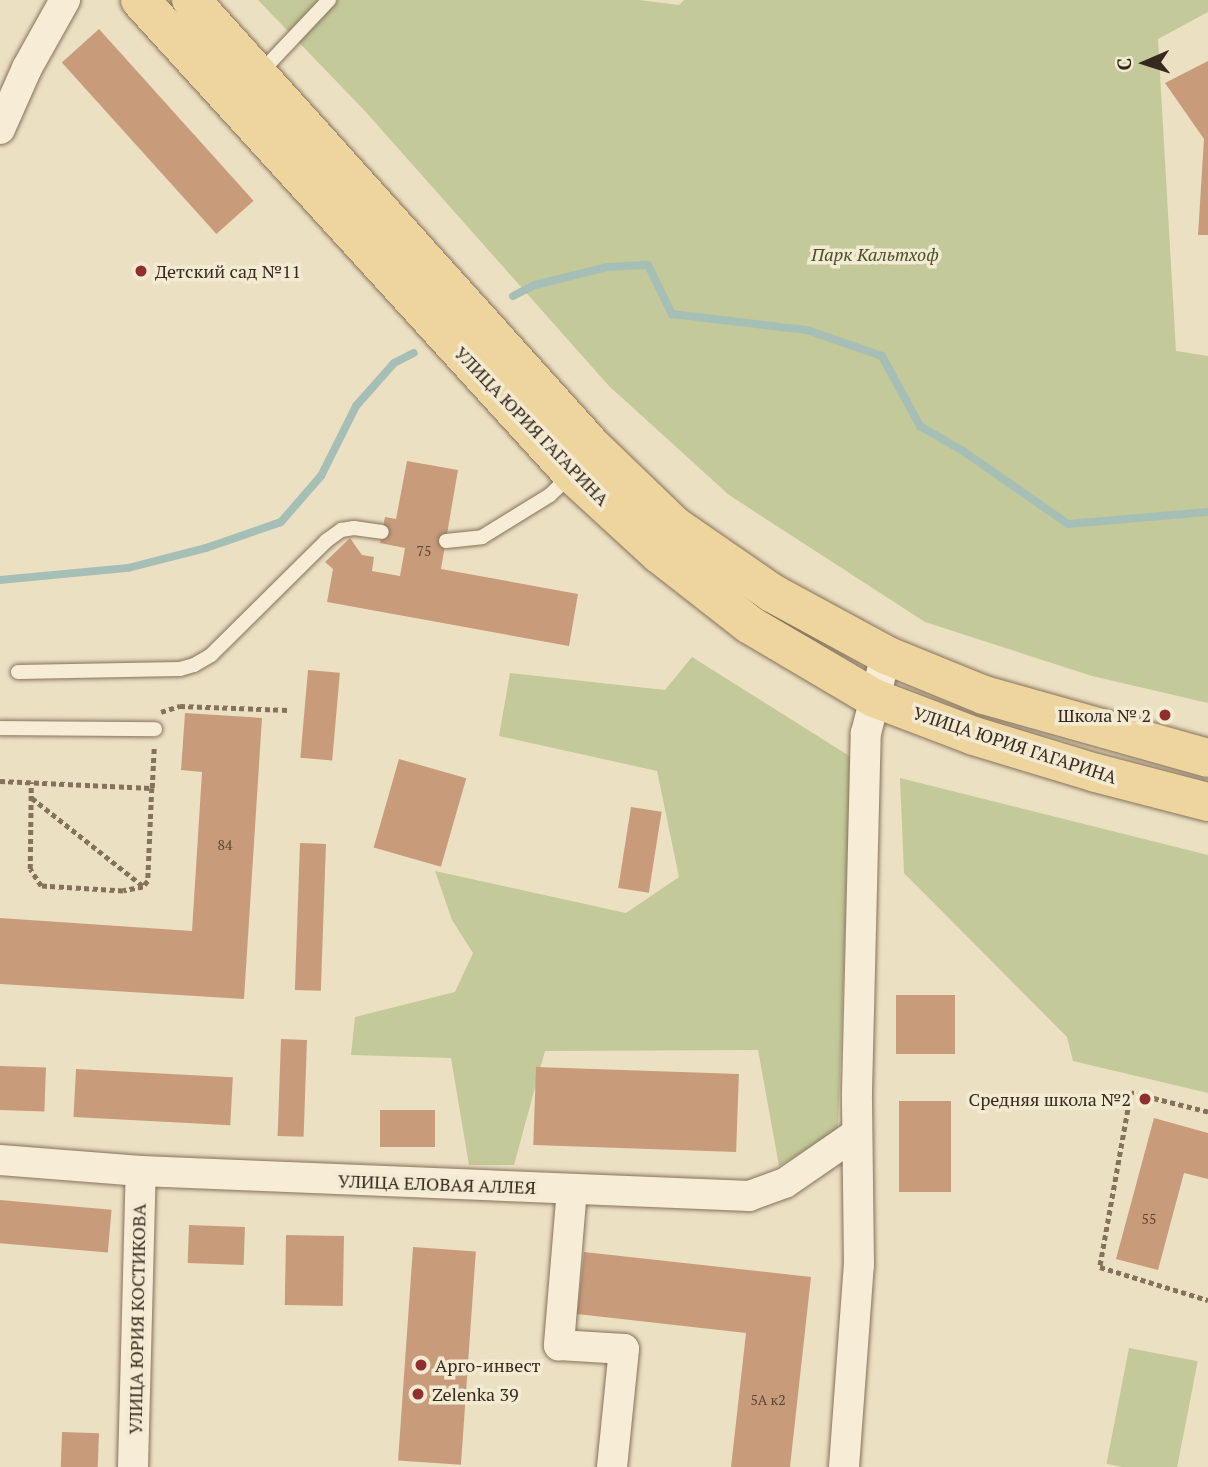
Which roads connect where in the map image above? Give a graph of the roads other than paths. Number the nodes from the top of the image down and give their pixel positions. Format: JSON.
{"nodes":[{"id":1,"x":65,"y":0,"type":"edge"},
{"id":2,"x":140,"y":0,"type":"edge"},
{"id":3,"x":191,"y":0,"type":"edge"},
{"id":4,"x":329,"y":0,"type":"edge"},
{"id":5,"x":258,"y":75,"type":"junction"},
{"id":6,"x":0,"y":129,"type":"edge"},
{"id":7,"x":572,"y":474,"type":"junction"},
{"id":8,"x":382,"y":531,"type":"dead end"},
{"id":9,"x":446,"y":541,"type":"dead end"},
{"id":10,"x":886,"y":655,"type":"junction"},
{"id":11,"x":18,"y":672,"type":"dead end"},
{"id":12,"x":874,"y":698,"type":"junction"},
{"id":13,"x":0,"y":728,"type":"edge"},
{"id":14,"x":155,"y":729,"type":"road end"},
{"id":15,"x":1208,"y":758,"type":"edge"},
{"id":16,"x":1208,"y":802,"type":"edge"},
{"id":17,"x":856,"y":1135,"type":"junction"},
{"id":18,"x":0,"y":1160,"type":"edge"},
{"id":19,"x":141,"y":1171,"type":"junction"},
{"id":20,"x":572,"y":1189,"type":"junction"},
{"id":21,"x":133,"y":1467,"type":"edge"},
{"id":22,"x":612,"y":1467,"type":"edge"},
{"id":23,"x":844,"y":1467,"type":"edge"}],
"edges":[{"from":1,"to":6,"type":"street"},
{"from":2,"to":7,"type":"main road","name":"УЛИЦА ЮРИЯ ГАГАРИНА"},
{"from":3,"to":5,"type":"main road","name":"УЛИЦА ЮРИЯ ГАГАРИНА"},
{"from":4,"to":5,"type":"lane"},
{"from":5,"to":10,"type":"main road","name":"УЛИЦА ЮРИЯ ГАГАРИНА"},
{"from":7,"to":9,"type":"lane"},
{"from":7,"to":12,"type":"main road","name":"УЛИЦА ЮРИЯ ГАГАРИНА"},
{"from":8,"to":11,"type":"lane"},
{"from":10,"to":12,"type":"street"},
{"from":10,"to":15,"type":"main road","name":"УЛИЦА ЮРИЯ ГАГАРИНА"},
{"from":12,"to":16,"type":"main road","name":"УЛИЦА ЮРИЯ ГАГАРИНА"},
{"from":12,"to":17,"type":"street"},
{"from":13,"to":14,"type":"lane"},
{"from":17,"to":20,"type":"street","name":"УЛИЦА ЕЛОВАЯ АЛЛЕЯ"},
{"from":17,"to":23,"type":"street"},
{"from":18,"to":19,"type":"street","name":"УЛИЦА ЕЛОВАЯ АЛЛЕЯ"},
{"from":19,"to":20,"type":"street","name":"УЛИЦА ЕЛОВАЯ АЛЛЕЯ"},
{"from":19,"to":21,"type":"street","name":"УЛИЦА ЮРИЯ КОСТИКОВА"},
{"from":20,"to":22,"type":"street"}]}
